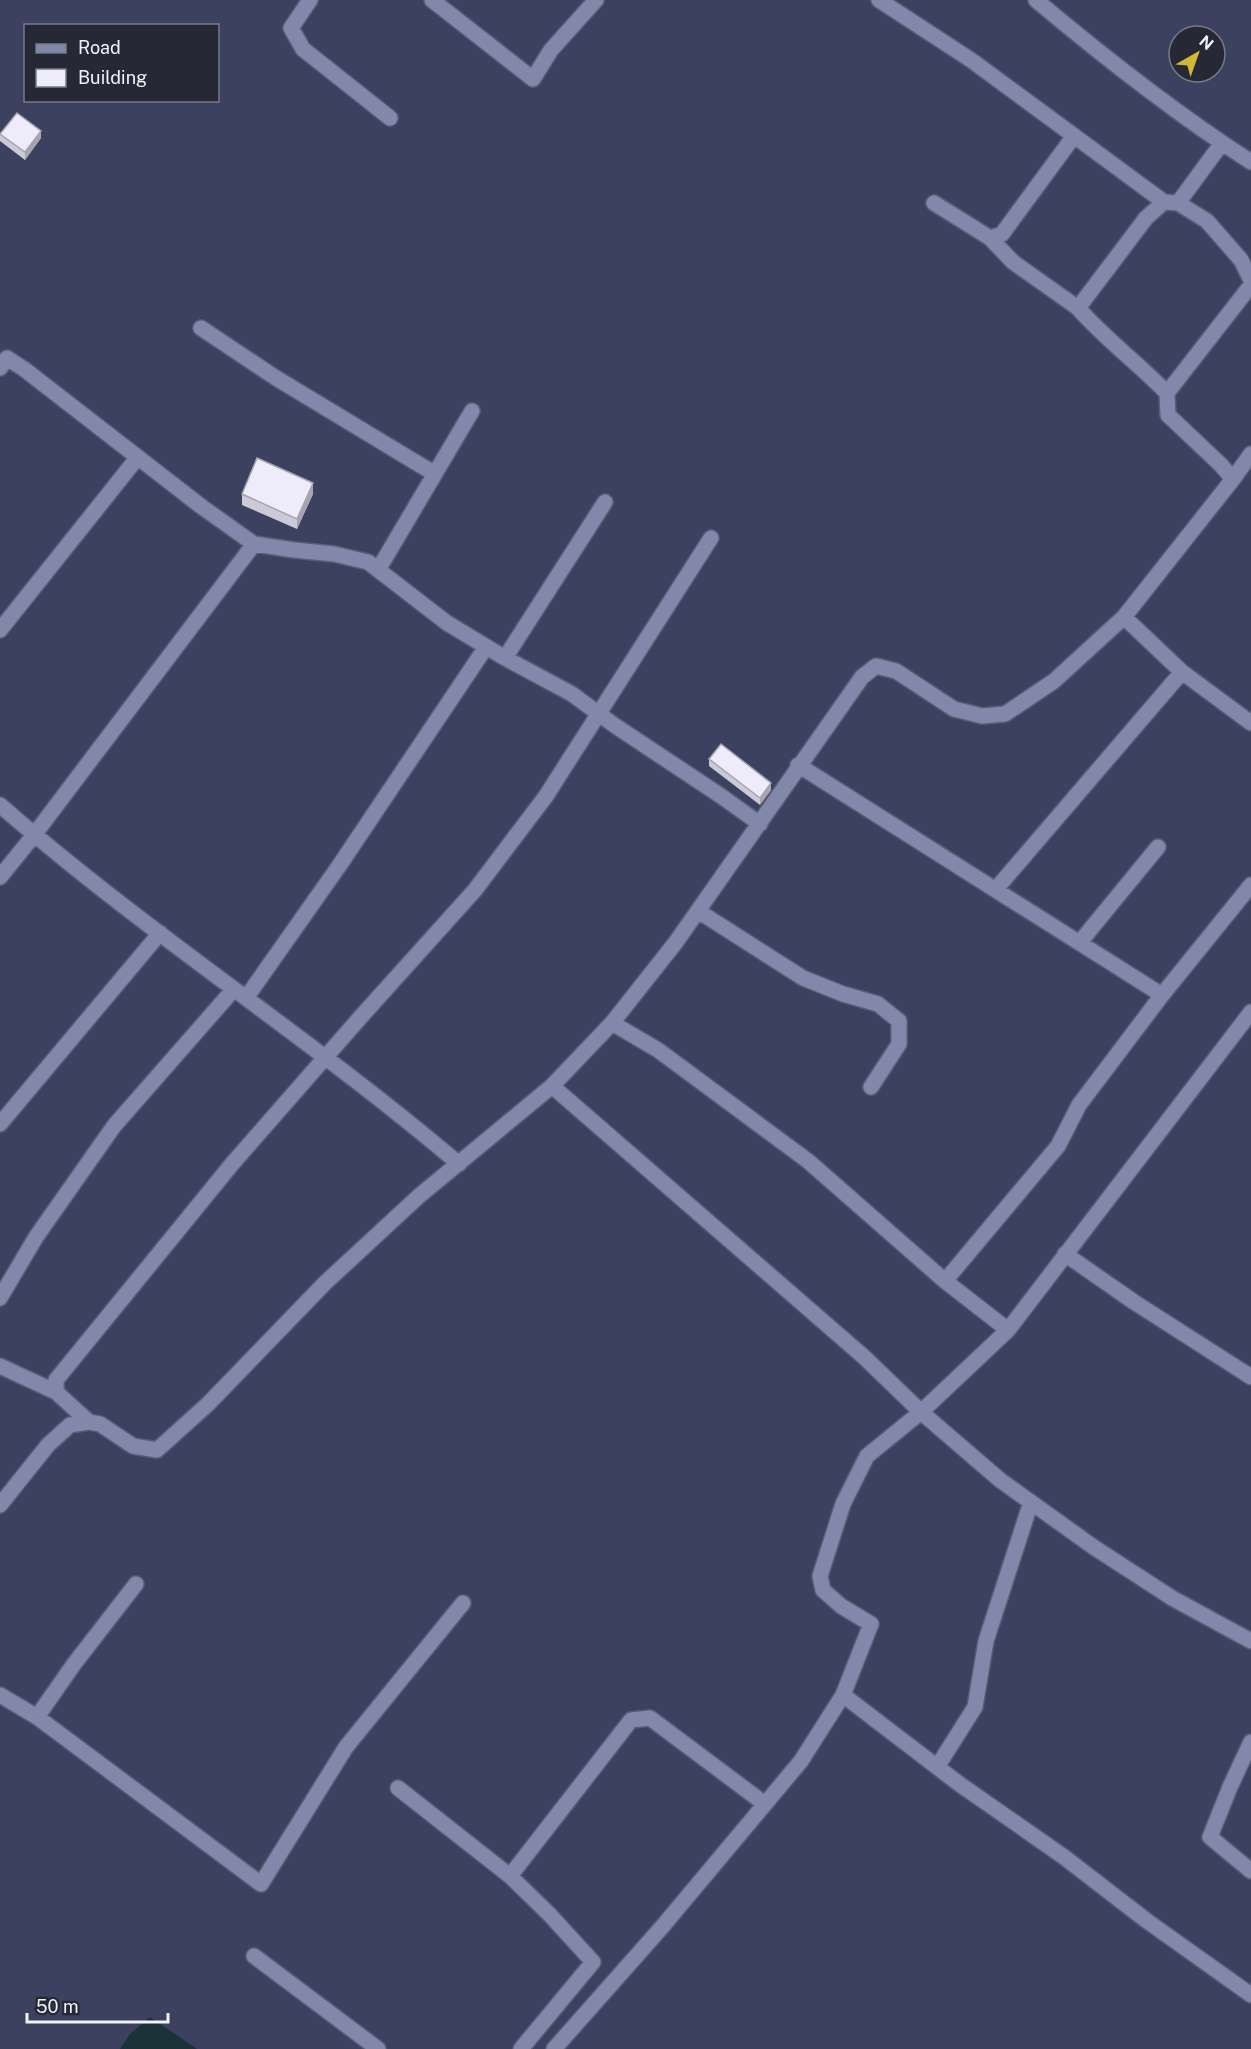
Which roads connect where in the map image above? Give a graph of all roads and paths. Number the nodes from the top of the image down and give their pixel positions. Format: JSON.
{"nodes":[{"id":1,"x":310,"y":0,"type":"edge"},
{"id":2,"x":432,"y":0,"type":"edge"},
{"id":3,"x":596,"y":0,"type":"edge"},
{"id":4,"x":1036,"y":0,"type":"edge"},
{"id":5,"x":882,"y":1,"type":"edge"},
{"id":6,"x":390,"y":118,"type":"dead end"},
{"id":7,"x":1074,"y":136,"type":"junction"},
{"id":8,"x":1222,"y":143,"type":"junction"},
{"id":9,"x":1251,"y":162,"type":"edge"},
{"id":10,"x":1171,"y":202,"type":"junction"},
{"id":11,"x":934,"y":203,"type":"dead end"},
{"id":12,"x":990,"y":238,"type":"junction"},
{"id":13,"x":1251,"y":280,"type":"edge"},
{"id":14,"x":1251,"y":285,"type":"edge"},
{"id":15,"x":1078,"y":308,"type":"junction"},
{"id":16,"x":201,"y":328,"type":"dead end"},
{"id":17,"x":2,"y":359,"type":"edge"},
{"id":18,"x":1167,"y":393,"type":"junction"},
{"id":19,"x":472,"y":411,"type":"dead end"},
{"id":20,"x":1251,"y":454,"type":"edge"},
{"id":21,"x":138,"y":457,"type":"junction"},
{"id":22,"x":435,"y":474,"type":"junction"},
{"id":23,"x":1233,"y":479,"type":"junction"},
{"id":24,"x":605,"y":502,"type":"dead end"},
{"id":25,"x":711,"y":538,"type":"dead end"},
{"id":26,"x":254,"y":544,"type":"junction"},
{"id":27,"x":378,"y":570,"type":"junction"},
{"id":28,"x":1124,"y":617,"type":"junction"},
{"id":29,"x":0,"y":630,"type":"edge"},
{"id":30,"x":486,"y":647,"type":"junction"},
{"id":31,"x":506,"y":658,"type":"junction"},
{"id":32,"x":1182,"y":672,"type":"junction"},
{"id":33,"x":600,"y":714,"type":"junction"},
{"id":34,"x":1251,"y":723,"type":"edge"},
{"id":35,"x":798,"y":765,"type":"junction"},
{"id":36,"x":0,"y":805,"type":"edge"},
{"id":37,"x":760,"y":824,"type":"junction"},
{"id":38,"x":34,"y":835,"type":"junction"},
{"id":39,"x":1158,"y":848,"type":"dead end"},
{"id":40,"x":0,"y":877,"type":"edge"},
{"id":41,"x":1251,"y":885,"type":"edge"},
{"id":42,"x":996,"y":889,"type":"junction"},
{"id":43,"x":698,"y":911,"type":"junction"},
{"id":44,"x":160,"y":933,"type":"junction"},
{"id":45,"x":1080,"y":942,"type":"junction"},
{"id":46,"x":240,"y":994,"type":"junction"},
{"id":47,"x":1162,"y":995,"type":"junction"},
{"id":48,"x":1251,"y":1012,"type":"edge"},
{"id":49,"x":612,"y":1023,"type":"junction"},
{"id":50,"x":325,"y":1058,"type":"junction"},
{"id":51,"x":552,"y":1086,"type":"junction"},
{"id":52,"x":871,"y":1087,"type":"dead end"},
{"id":53,"x":0,"y":1124,"type":"edge"},
{"id":54,"x":459,"y":1164,"type":"junction"},
{"id":55,"x":1065,"y":1254,"type":"junction"},
{"id":56,"x":945,"y":1281,"type":"junction"},
{"id":57,"x":0,"y":1298,"type":"edge"},
{"id":58,"x":1008,"y":1330,"type":"junction"},
{"id":59,"x":0,"y":1366,"type":"edge"},
{"id":60,"x":1251,"y":1377,"type":"edge"},
{"id":61,"x":56,"y":1392,"type":"junction"},
{"id":62,"x":921,"y":1412,"type":"junction"},
{"id":63,"x":89,"y":1422,"type":"junction"},
{"id":64,"x":1031,"y":1502,"type":"junction"},
{"id":65,"x":0,"y":1505,"type":"edge"},
{"id":66,"x":136,"y":1584,"type":"dead end"},
{"id":67,"x":463,"y":1603,"type":"dead end"},
{"id":68,"x":1251,"y":1641,"type":"edge"},
{"id":69,"x":0,"y":1695,"type":"edge"},
{"id":70,"x":843,"y":1695,"type":"junction"},
{"id":71,"x":37,"y":1717,"type":"junction"},
{"id":72,"x":1251,"y":1742,"type":"edge"},
{"id":73,"x":937,"y":1767,"type":"junction"},
{"id":74,"x":398,"y":1788,"type":"dead end"},
{"id":75,"x":765,"y":1804,"type":"junction"},
{"id":76,"x":1251,"y":1870,"type":"edge"},
{"id":77,"x":510,"y":1876,"type":"junction"},
{"id":78,"x":254,"y":1956,"type":"dead end"},
{"id":79,"x":1251,"y":1995,"type":"edge"},
{"id":80,"x":378,"y":2049,"type":"edge"},
{"id":81,"x":521,"y":2049,"type":"edge"},
{"id":82,"x":554,"y":2049,"type":"edge"}],
"edges":[{"from":1,"to":6,"type":"street"},
{"from":2,"to":3,"type":"street"},
{"from":4,"to":8,"type":"street"},
{"from":5,"to":7,"type":"street"},
{"from":7,"to":10,"type":"street"},
{"from":7,"to":12,"type":"street"},
{"from":8,"to":9,"type":"street"},
{"from":8,"to":10,"type":"street"},
{"from":10,"to":13,"type":"street"},
{"from":10,"to":15,"type":"street"},
{"from":11,"to":12,"type":"street"},
{"from":12,"to":15,"type":"street"},
{"from":14,"to":18,"type":"street"},
{"from":15,"to":18,"type":"street"},
{"from":16,"to":22,"type":"street"},
{"from":17,"to":21,"type":"street"},
{"from":18,"to":23,"type":"street"},
{"from":19,"to":22,"type":"street"},
{"from":20,"to":23,"type":"street"},
{"from":21,"to":26,"type":"street"},
{"from":21,"to":29,"type":"street"},
{"from":22,"to":27,"type":"street"},
{"from":23,"to":28,"type":"street"},
{"from":24,"to":31,"type":"street"},
{"from":25,"to":33,"type":"street"},
{"from":26,"to":27,"type":"street"},
{"from":26,"to":38,"type":"street"},
{"from":27,"to":30,"type":"street"},
{"from":28,"to":32,"type":"street"},
{"from":28,"to":35,"type":"street"},
{"from":30,"to":31,"type":"street"},
{"from":30,"to":46,"type":"street"},
{"from":31,"to":33,"type":"street"},
{"from":32,"to":34,"type":"street"},
{"from":32,"to":42,"type":"street"},
{"from":33,"to":37,"type":"street"},
{"from":33,"to":50,"type":"street"},
{"from":35,"to":37,"type":"street"},
{"from":35,"to":42,"type":"street"},
{"from":36,"to":38,"type":"street"},
{"from":37,"to":43,"type":"street"},
{"from":38,"to":40,"type":"street"},
{"from":38,"to":44,"type":"street"},
{"from":39,"to":45,"type":"street"},
{"from":41,"to":47,"type":"street"},
{"from":42,"to":45,"type":"street"},
{"from":43,"to":49,"type":"street"},
{"from":43,"to":52,"type":"street"},
{"from":44,"to":46,"type":"street"},
{"from":44,"to":53,"type":"street"},
{"from":45,"to":47,"type":"street"},
{"from":46,"to":50,"type":"street"},
{"from":46,"to":57,"type":"street"},
{"from":47,"to":56,"type":"street"},
{"from":48,"to":55,"type":"street"},
{"from":49,"to":51,"type":"street"},
{"from":49,"to":56,"type":"street"},
{"from":50,"to":54,"type":"street"},
{"from":50,"to":61,"type":"street"},
{"from":51,"to":54,"type":"street"},
{"from":51,"to":62,"type":"street"},
{"from":54,"to":63,"type":"street"},
{"from":55,"to":58,"type":"street"},
{"from":55,"to":60,"type":"street"},
{"from":56,"to":58,"type":"street"},
{"from":58,"to":62,"type":"street"},
{"from":59,"to":61,"type":"street"},
{"from":61,"to":63,"type":"street"},
{"from":62,"to":64,"type":"street"},
{"from":62,"to":70,"type":"street"},
{"from":63,"to":65,"type":"street"},
{"from":64,"to":68,"type":"street"},
{"from":64,"to":73,"type":"street"},
{"from":66,"to":71,"type":"street"},
{"from":67,"to":71,"type":"street"},
{"from":69,"to":71,"type":"street"},
{"from":70,"to":73,"type":"street"},
{"from":70,"to":75,"type":"street"},
{"from":72,"to":76,"type":"street"},
{"from":73,"to":79,"type":"street"},
{"from":74,"to":77,"type":"street"},
{"from":75,"to":77,"type":"street"},
{"from":75,"to":82,"type":"street"},
{"from":77,"to":81,"type":"street"},
{"from":78,"to":80,"type":"street"}]}
